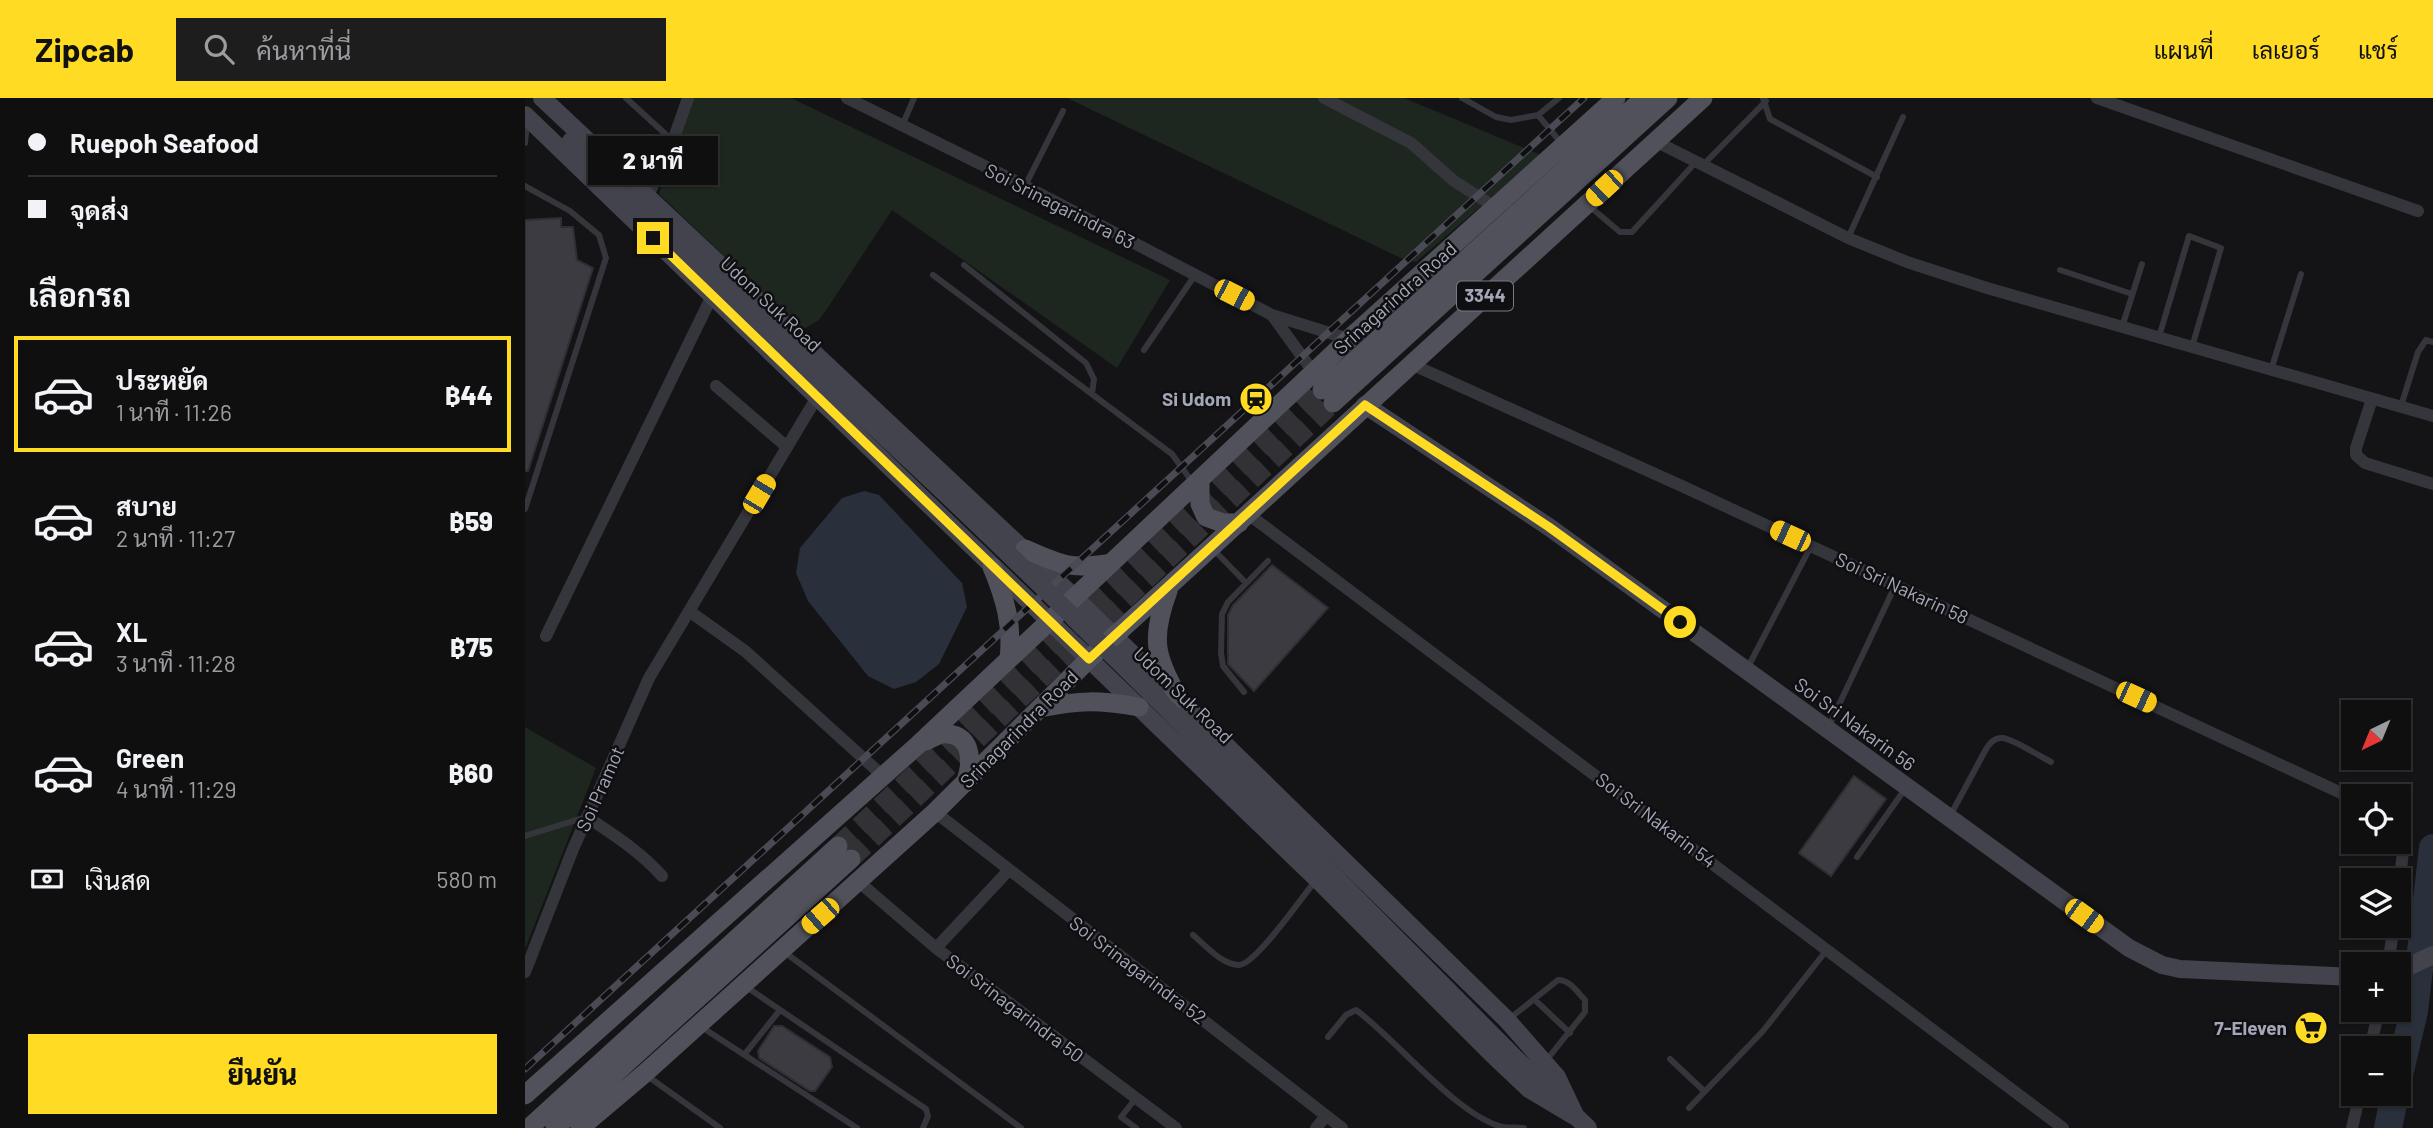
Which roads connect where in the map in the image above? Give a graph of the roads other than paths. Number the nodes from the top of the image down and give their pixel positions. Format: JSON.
{"nodes":[{"id":1,"x":541,"y":98,"type":"edge"},
{"id":2,"x":626,"y":98,"type":"edge"},
{"id":3,"x":688,"y":98,"type":"edge"},
{"id":4,"x":847,"y":98,"type":"edge"},
{"id":5,"x":914,"y":98,"type":"edge"},
{"id":6,"x":1324,"y":98,"type":"edge"},
{"id":7,"x":1462,"y":98,"type":"edge"},
{"id":8,"x":1559,"y":98,"type":"edge"},
{"id":9,"x":1616,"y":98,"type":"edge"},
{"id":10,"x":1644,"y":98,"type":"edge"},
{"id":11,"x":1668,"y":98,"type":"edge"},
{"id":12,"x":1703,"y":98,"type":"edge"},
{"id":13,"x":2097,"y":98,"type":"edge"},
{"id":14,"x":1765,"y":100,"type":"edge"},
{"id":15,"x":1063,"y":111,"type":"dead end"},
{"id":16,"x":526,"y":112,"type":"edge"},
{"id":17,"x":1538,"y":115,"type":"junction"},
{"id":18,"x":1903,"y":117,"type":"dead end"},
{"id":19,"x":902,"y":126,"type":"junction"},
{"id":20,"x":673,"y":141,"type":"junction"},
{"id":21,"x":1655,"y":141,"type":"junction"},
{"id":22,"x":525,"y":143,"type":"edge"},
{"id":23,"x":577,"y":146,"type":"junction"},
{"id":24,"x":1564,"y":146,"type":"junction"},
{"id":25,"x":1698,"y":165,"type":"junction"},
{"id":26,"x":1877,"y":177,"type":"junction"},
{"id":27,"x":525,"y":186,"type":"edge"},
{"id":28,"x":1025,"y":186,"type":"junction"},
{"id":29,"x":648,"y":195,"type":"junction"},
{"id":30,"x":1587,"y":204,"type":"junction"},
{"id":31,"x":1496,"y":207,"type":"junction"},
{"id":32,"x":2418,"y":211,"type":"dead end"},
{"id":33,"x":1848,"y":238,"type":"junction"},
{"id":34,"x":2142,"y":264,"type":"dead end"},
{"id":35,"x":964,"y":265,"type":"dead end"},
{"id":36,"x":2060,"y":270,"type":"dead end"},
{"id":37,"x":2301,"y":274,"type":"dead end"},
{"id":38,"x":933,"y":275,"type":"dead end"},
{"id":39,"x":1195,"y":275,"type":"junction"},
{"id":40,"x":2132,"y":294,"type":"junction"},
{"id":41,"x":712,"y":296,"type":"junction"},
{"id":42,"x":1272,"y":315,"type":"junction"},
{"id":43,"x":2122,"y":327,"type":"junction"},
{"id":44,"x":2159,"y":337,"type":"junction"},
{"id":45,"x":1349,"y":340,"type":"junction"},
{"id":46,"x":2433,"y":342,"type":"edge"},
{"id":47,"x":2192,"y":347,"type":"junction"},
{"id":48,"x":1144,"y":350,"type":"dead end"},
{"id":49,"x":1411,"y":364,"type":"junction"},
{"id":50,"x":2271,"y":370,"type":"junction"},
{"id":51,"x":716,"y":386,"type":"dead end"},
{"id":52,"x":1323,"y":389,"type":"junction"},
{"id":53,"x":1092,"y":394,"type":"junction"},
{"id":54,"x":817,"y":397,"type":"junction"},
{"id":55,"x":2372,"y":399,"type":"junction"},
{"id":56,"x":1365,"y":405,"type":"junction"},
{"id":57,"x":2402,"y":406,"type":"junction"},
{"id":58,"x":2433,"y":416,"type":"edge"},
{"id":59,"x":787,"y":447,"type":"junction"},
{"id":60,"x":1197,"y":482,"type":"junction"},
{"id":61,"x":2433,"y":484,"type":"edge"},
{"id":62,"x":971,"y":499,"type":"junction"},
{"id":63,"x":525,"y":509,"type":"edge"},
{"id":64,"x":1243,"y":519,"type":"junction"},
{"id":65,"x":948,"y":523,"type":"junction"},
{"id":66,"x":1811,"y":546,"type":"junction"},
{"id":67,"x":1211,"y":548,"type":"junction"},
{"id":68,"x":1025,"y":550,"type":"junction"},
{"id":69,"x":1268,"y":561,"type":"dead end"},
{"id":70,"x":1111,"y":563,"type":"junction"},
{"id":71,"x":992,"y":567,"type":"junction"},
{"id":72,"x":1246,"y":583,"type":"junction"},
{"id":73,"x":1895,"y":585,"type":"junction"},
{"id":74,"x":1170,"y":587,"type":"junction"},
{"id":75,"x":1075,"y":598,"type":"junction"},
{"id":76,"x":689,"y":611,"type":"junction"},
{"id":77,"x":1049,"y":622,"type":"junction"},
{"id":78,"x":546,"y":636,"type":"dead end"},
{"id":79,"x":1115,"y":636,"type":"junction"},
{"id":80,"x":1009,"y":659,"type":"junction"},
{"id":81,"x":1089,"y":659,"type":"junction"},
{"id":82,"x":1746,"y":670,"type":"junction"},
{"id":83,"x":1244,"y":692,"type":"dead end"},
{"id":84,"x":1179,"y":698,"type":"junction"},
{"id":85,"x":1139,"y":707,"type":"junction"},
{"id":86,"x":1039,"y":709,"type":"junction"},
{"id":87,"x":1828,"y":730,"type":"junction"},
{"id":88,"x":919,"y":744,"type":"junction"},
{"id":89,"x":2051,"y":762,"type":"dead end"},
{"id":90,"x":883,"y":776,"type":"junction"},
{"id":91,"x":964,"y":784,"type":"junction"},
{"id":92,"x":1906,"y":787,"type":"junction"},
{"id":93,"x":2341,"y":793,"type":"edge"},
{"id":94,"x":1276,"y":794,"type":"junction"},
{"id":95,"x":935,"y":812,"type":"junction"},
{"id":96,"x":587,"y":817,"type":"junction"},
{"id":97,"x":1252,"y":817,"type":"junction"},
{"id":98,"x":1949,"y":818,"type":"junction"},
{"id":99,"x":525,"y":836,"type":"edge"},
{"id":100,"x":1857,"y":857,"type":"dead end"},
{"id":101,"x":1008,"y":871,"type":"junction"},
{"id":102,"x":662,"y":876,"type":"dead end"},
{"id":103,"x":1317,"y":879,"type":"junction"},
{"id":104,"x":859,"y":882,"type":"junction"},
{"id":105,"x":1193,"y":935,"type":"dead end"},
{"id":106,"x":936,"y":948,"type":"junction"},
{"id":107,"x":1827,"y":949,"type":"junction"},
{"id":108,"x":781,"y":950,"type":"junction"},
{"id":109,"x":2433,"y":955,"type":"edge"},
{"id":110,"x":2411,"y":963,"type":"edge"},
{"id":111,"x":525,"y":972,"type":"edge"},
{"id":112,"x":2341,"y":976,"type":"edge"},
{"id":113,"x":743,"y":985,"type":"junction"},
{"id":114,"x":1535,"y":1000,"type":"junction"},
{"id":115,"x":780,"y":1010,"type":"junction"},
{"id":116,"x":1507,"y":1020,"type":"junction"},
{"id":117,"x":698,"y":1025,"type":"junction"},
{"id":118,"x":1570,"y":1033,"type":"junction"},
{"id":119,"x":1328,"y":1037,"type":"dead end"},
{"id":120,"x":744,"y":1055,"type":"junction"},
{"id":121,"x":1670,"y":1059,"type":"dead end"},
{"id":122,"x":1545,"y":1062,"type":"junction"},
{"id":123,"x":645,"y":1074,"type":"junction"},
{"id":124,"x":1705,"y":1091,"type":"junction"},
{"id":125,"x":525,"y":1095,"type":"edge"},
{"id":126,"x":1136,"y":1098,"type":"junction"},
{"id":127,"x":2357,"y":1106,"type":"edge"},
{"id":128,"x":1689,"y":1108,"type":"dead end"},
{"id":129,"x":1326,"y":1116,"type":"junction"},
{"id":130,"x":1582,"y":1122,"type":"edge"},
{"id":131,"x":529,"y":1128,"type":"edge"},
{"id":132,"x":555,"y":1128,"type":"edge"},
{"id":133,"x":580,"y":1128,"type":"edge"},
{"id":134,"x":720,"y":1128,"type":"edge"},
{"id":135,"x":857,"y":1128,"type":"edge"},
{"id":136,"x":923,"y":1128,"type":"edge"},
{"id":137,"x":1021,"y":1128,"type":"edge"},
{"id":138,"x":1136,"y":1128,"type":"edge"},
{"id":139,"x":1176,"y":1128,"type":"edge"},
{"id":140,"x":1316,"y":1128,"type":"edge"},
{"id":141,"x":1342,"y":1128,"type":"edge"},
{"id":142,"x":1524,"y":1128,"type":"edge"},
{"id":143,"x":2063,"y":1128,"type":"edge"},
{"id":144,"x":2352,"y":1128,"type":"edge"}],
"edges":[{"from":1,"to":23,"type":"main road"},
{"from":1,"to":29,"type":"main road","name":"Udom Suk Road"},
{"from":2,"to":20,"type":"lane"},
{"from":3,"to":20,"type":"street"},
{"from":4,"to":19,"type":"street","name":"Soi Srinagarindra 63"},
{"from":5,"to":19,"type":"lane"},
{"from":6,"to":31,"type":"street"},
{"from":7,"to":17,"type":"lane"},
{"from":8,"to":17,"type":"lane"},
{"from":9,"to":24,"type":"main road","name":"Srinagarindra Road","number":"3344"},
{"from":10,"to":52,"type":"main road","name":"Srinagarindra Road","number":"3344"},
{"from":11,"to":52,"type":"main road","name":"Srinagarindra Road","number":"3344"},
{"from":12,"to":21,"type":"main road","name":"Srinagarindra Road","number":"3344"},
{"from":13,"to":32,"type":"street"},
{"from":14,"to":25,"type":"lane"},
{"from":14,"to":26,"type":"lane"},
{"from":15,"to":28,"type":"lane"},
{"from":16,"to":22,"type":"lane"},
{"from":16,"to":23,"type":"main road"},
{"from":16,"to":41,"type":"main road","name":"Udom Suk Road"},
{"from":17,"to":24,"type":"lane"},
{"from":18,"to":26,"type":"lane"},
{"from":19,"to":28,"type":"street","name":"Soi Srinagarindra 63"},
{"from":20,"to":29,"type":"street"},
{"from":21,"to":25,"type":"street"},
{"from":21,"to":30,"type":"main road","name":"Srinagarindra Road","number":"3344"},
{"from":23,"to":130,"type":"main road","name":"Udom Suk Road","bridge":true},
{"from":24,"to":31,"type":"main road","name":"Srinagarindra Road","number":"3344"},
{"from":25,"to":30,"type":"lane"},
{"from":25,"to":33,"type":"street"},
{"from":26,"to":33,"type":"lane"},
{"from":27,"to":63,"type":"lane"},
{"from":28,"to":39,"type":"street","name":"Soi Srinagarindra 63"},
{"from":29,"to":62,"type":"main road","name":"Udom Suk Road"},
{"from":30,"to":49,"type":"main road","name":"Srinagarindra Road","number":"3344"},
{"from":31,"to":45,"type":"main road","name":"Srinagarindra Road","number":"3344"},
{"from":33,"to":43,"type":"street"},
{"from":34,"to":40,"type":"lane"},
{"from":35,"to":53,"type":"lane"},
{"from":36,"to":40,"type":"lane"},
{"from":37,"to":50,"type":"lane"},
{"from":38,"to":53,"type":"lane"},
{"from":39,"to":42,"type":"street","name":"Soi Srinagarindra 63"},
{"from":39,"to":48,"type":"lane"},
{"from":40,"to":43,"type":"lane"},
{"from":41,"to":54,"type":"main road","name":"Udom Suk Road"},
{"from":41,"to":78,"type":"street"},
{"from":42,"to":45,"type":"street","name":"Soi Srinagarindra 63"},
{"from":42,"to":52,"type":"street","name":"Soi Srinagarindra 63"},
{"from":43,"to":44,"type":"street"},
{"from":44,"to":47,"type":"street"},
{"from":44,"to":47,"type":"lane"},
{"from":45,"to":52,"type":"main road","name":"Srinagarindra Road","number":"3344"},
{"from":46,"to":57,"type":"lane"},
{"from":47,"to":50,"type":"street"},
{"from":49,"to":56,"type":"main road","name":"Srinagarindra Road","number":"3344"},
{"from":49,"to":66,"type":"street","name":"Soi Sri Nakarin 58"},
{"from":50,"to":55,"type":"street"},
{"from":51,"to":59,"type":"street"},
{"from":52,"to":60,"type":"main road","name":"Srinagarindra Road","number":"3344"},
{"from":53,"to":60,"type":"lane"},
{"from":54,"to":59,"type":"street","name":"Soi Pramot"},
{"from":54,"to":65,"type":"main road","name":"Udom Suk Road"},
{"from":55,"to":57,"type":"street"},
{"from":55,"to":61,"type":"street"},
{"from":56,"to":64,"type":"main road","name":"Srinagarindra Road","number":"3344"},
{"from":56,"to":82,"type":"main road","name":"Soi Sri Nakarin 56"},
{"from":57,"to":58,"type":"street"},
{"from":59,"to":76,"type":"street","name":"Soi Pramot"},
{"from":60,"to":64,"type":"main road"},
{"from":60,"to":70,"type":"main road","name":"Srinagarindra Road"},
{"from":62,"to":65,"type":"main road"},
{"from":62,"to":68,"type":"main road","name":"Udom Suk Road"},
{"from":64,"to":67,"type":"main road","name":"Srinagarindra Road"},
{"from":64,"to":107,"type":"street","name":"Soi Sri Nakarin 54"},
{"from":65,"to":71,"type":"main road","name":"Udom Suk Road"},
{"from":66,"to":73,"type":"street","name":"Soi Sri Nakarin 58"},
{"from":66,"to":82,"type":"lane"},
{"from":67,"to":72,"type":"lane"},
{"from":67,"to":74,"type":"main road","name":"Srinagarindra Road"},
{"from":68,"to":70,"type":"main road"},
{"from":68,"to":75,"type":"main road","name":"Udom Suk Road"},
{"from":69,"to":72,"type":"lane"},
{"from":70,"to":75,"type":"main road","name":"Srinagarindra Road"},
{"from":71,"to":77,"type":"main road","name":"Udom Suk Road"},
{"from":71,"to":80,"type":"main road"},
{"from":72,"to":83,"type":"lane"},
{"from":73,"to":87,"type":"lane"},
{"from":73,"to":93,"type":"street","name":"Soi Sri Nakarin 58"},
{"from":74,"to":79,"type":"main road","name":"Srinagarindra Road"},
{"from":74,"to":84,"type":"main road"},
{"from":75,"to":77,"type":"main road","name":"Srinagarindra Road"},
{"from":75,"to":79,"type":"main road","name":"Udom Suk Road"},
{"from":76,"to":90,"type":"street"},
{"from":76,"to":96,"type":"street","name":"Soi Pramot"},
{"from":77,"to":80,"type":"main road","name":"Srinagarindra Road"},
{"from":77,"to":81,"type":"main road","name":"Udom Suk Road"},
{"from":79,"to":81,"type":"main road","name":"Srinagarindra Road"},
{"from":79,"to":84,"type":"main road","name":"Udom Suk Road"},
{"from":80,"to":88,"type":"main road","name":"Srinagarindra Road"},
{"from":81,"to":85,"type":"main road","name":"Udom Suk Road"},
{"from":81,"to":86,"type":"main road","name":"Srinagarindra Road"},
{"from":82,"to":87,"type":"main road","name":"Soi Sri Nakarin 56"},
{"from":84,"to":94,"type":"main road","name":"Udom Suk Road"},
{"from":85,"to":86,"type":"main road"},
{"from":85,"to":97,"type":"main road","name":"Udom Suk Road"},
{"from":86,"to":91,"type":"main road","name":"Srinagarindra Road"},
{"from":87,"to":92,"type":"main road","name":"Soi Sri Nakarin 56"},
{"from":88,"to":90,"type":"main road","name":"Srinagarindra Road"},
{"from":88,"to":91,"type":"main road"},
{"from":89,"to":98,"type":"lane"},
{"from":90,"to":125,"type":"main road","name":"Srinagarindra Road"},
{"from":91,"to":95,"type":"main road","name":"Srinagarindra Road"},
{"from":92,"to":98,"type":"main road","name":"Soi Sri Nakarin 56"},
{"from":92,"to":100,"type":"lane"},
{"from":94,"to":97,"type":"main road"},
{"from":94,"to":116,"type":"main road","name":"Udom Suk Road"},
{"from":95,"to":101,"type":"street","name":"Soi Srinagarindra 52"},
{"from":95,"to":104,"type":"main road","name":"Srinagarindra Road"},
{"from":96,"to":99,"type":"lane"},
{"from":96,"to":102,"type":"street"},
{"from":96,"to":111,"type":"street","name":"Soi Pramot"},
{"from":97,"to":103,"type":"main road","name":"Udom Suk Road"},
{"from":98,"to":112,"type":"main road","name":"Soi Sri Nakarin 56"},
{"from":101,"to":106,"type":"street"},
{"from":101,"to":129,"type":"street","name":"Soi Srinagarindra 52"},
{"from":103,"to":105,"type":"lane"},
{"from":103,"to":130,"type":"main road","name":"Udom Suk Road"},
{"from":104,"to":106,"type":"street","name":"Soi Srinagarindra 50"},
{"from":104,"to":108,"type":"main road","name":"Srinagarindra Road"},
{"from":106,"to":126,"type":"street","name":"Soi Srinagarindra 50"},
{"from":107,"to":124,"type":"lane"},
{"from":107,"to":143,"type":"street","name":"Soi Sri Nakarin 54"},
{"from":108,"to":113,"type":"main road","name":"Srinagarindra Road"},
{"from":108,"to":137,"type":"lane"},
{"from":109,"to":110,"type":"main road"},
{"from":113,"to":115,"type":"lane"},
{"from":113,"to":117,"type":"main road","name":"Srinagarindra Road"},
{"from":114,"to":116,"type":"lane"},
{"from":114,"to":118,"type":"lane"},
{"from":114,"to":118,"type":"lane"},
{"from":115,"to":120,"type":"lane"},
{"from":115,"to":136,"type":"lane"},
{"from":116,"to":122,"type":"main road","name":"Udom Suk Road"},
{"from":117,"to":120,"type":"lane"},
{"from":117,"to":123,"type":"main road","name":"Srinagarindra Road"},
{"from":118,"to":122,"type":"lane"},
{"from":119,"to":142,"type":"lane"},
{"from":120,"to":135,"type":"lane"},
{"from":121,"to":124,"type":"lane"},
{"from":122,"to":130,"type":"main road","name":"Udom Suk Road"},
{"from":123,"to":133,"type":"main road","name":"Srinagarindra Road"},
{"from":123,"to":134,"type":"lane"},
{"from":124,"to":128,"type":"lane"},
{"from":126,"to":138,"type":"lane"},
{"from":126,"to":139,"type":"street","name":"Soi Srinagarindra 50"},
{"from":127,"to":144,"type":"street"},
{"from":129,"to":140,"type":"street"},
{"from":129,"to":141,"type":"street","name":"Soi Srinagarindra 52"},
{"from":131,"to":132,"type":"main road"}]}
